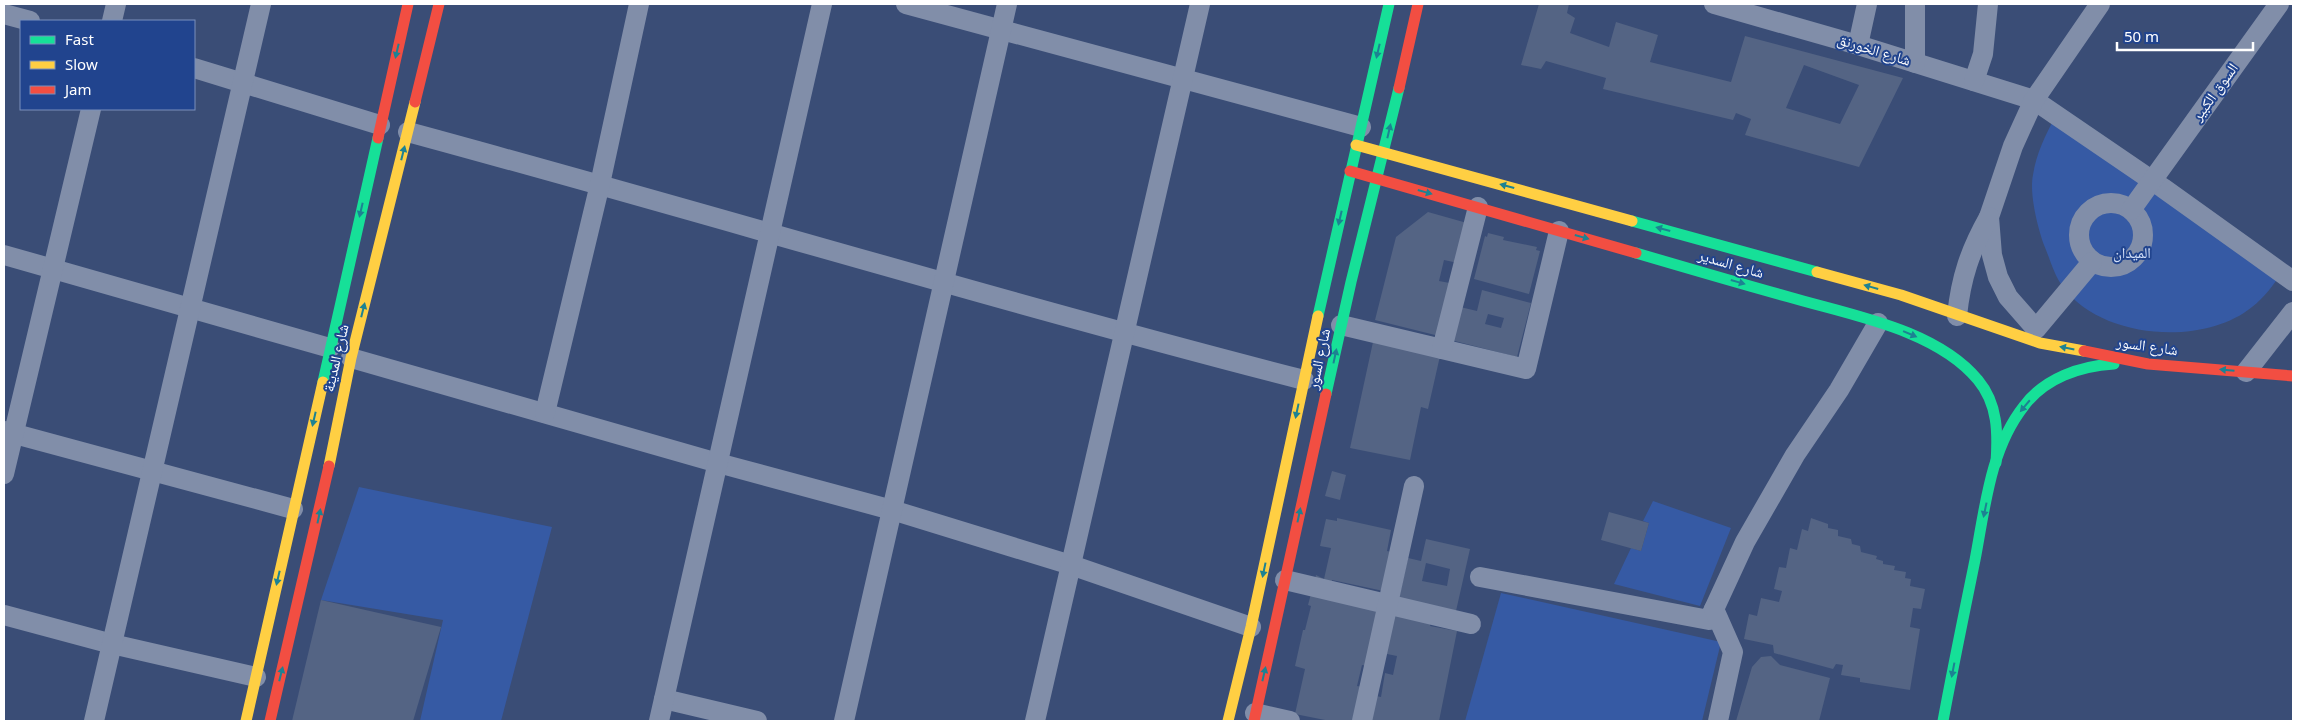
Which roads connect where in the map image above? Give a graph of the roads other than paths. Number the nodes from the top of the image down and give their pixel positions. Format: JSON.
{"nodes":[{"id":1,"x":116,"y":4,"type":"edge"},
{"id":2,"x":261,"y":4,"type":"edge"},
{"id":3,"x":408,"y":4,"type":"edge"},
{"id":4,"x":439,"y":4,"type":"edge"},
{"id":5,"x":639,"y":4,"type":"edge"},
{"id":6,"x":822,"y":4,"type":"edge"},
{"id":7,"x":906,"y":4,"type":"edge"},
{"id":8,"x":1007,"y":4,"type":"edge"},
{"id":9,"x":1200,"y":4,"type":"edge"},
{"id":10,"x":1389,"y":4,"type":"edge"},
{"id":11,"x":1418,"y":4,"type":"edge"},
{"id":12,"x":1867,"y":4,"type":"edge"},
{"id":13,"x":1916,"y":4,"type":"edge"},
{"id":14,"x":1988,"y":4,"type":"edge"},
{"id":15,"x":2278,"y":4,"type":"edge"},
{"id":16,"x":1722,"y":5,"type":"edge"},
{"id":17,"x":2093,"y":6,"type":"edge"},
{"id":18,"x":4,"y":14,"type":"edge"},
{"id":19,"x":26,"y":20,"type":"edge"},
{"id":20,"x":112,"y":20,"type":"edge"},
{"id":21,"x":1002,"y":30,"type":"junction"},
{"id":22,"x":1858,"y":45,"type":"junction"},
{"id":23,"x":1915,"y":63,"type":"junction"},
{"id":24,"x":195,"y":68,"type":"edge"},
{"id":25,"x":1182,"y":80,"type":"junction"},
{"id":26,"x":1974,"y":81,"type":"junction"},
{"id":27,"x":243,"y":82,"type":"junction"},
{"id":28,"x":2034,"y":100,"type":"junction"},
{"id":29,"x":91,"y":110,"type":"edge"},
{"id":30,"x":380,"y":125,"type":"junction"},
{"id":31,"x":408,"y":132,"type":"junction"},
{"id":32,"x":1358,"y":136,"type":"junction"},
{"id":33,"x":1384,"y":152,"type":"junction"},
{"id":34,"x":1350,"y":171,"type":"junction"},
{"id":35,"x":1378,"y":178,"type":"junction"},
{"id":36,"x":2152,"y":180,"type":"junction"},
{"id":37,"x":600,"y":184,"type":"junction"},
{"id":38,"x":1478,"y":207,"type":"junction"},
{"id":39,"x":2131,"y":210,"type":"junction"},
{"id":40,"x":1989,"y":217,"type":"junction"},
{"id":41,"x":1559,"y":230,"type":"junction"},
{"id":42,"x":770,"y":233,"type":"junction"},
{"id":43,"x":1698,"y":239,"type":"junction"},
{"id":44,"x":4,"y":255,"type":"edge"},
{"id":45,"x":1692,"y":261,"type":"junction"},
{"id":46,"x":2092,"y":262,"type":"junction"},
{"id":47,"x":52,"y":269,"type":"junction"},
{"id":48,"x":1339,"y":279,"type":"junction"},
{"id":49,"x":2293,"y":281,"type":"edge"},
{"id":50,"x":944,"y":282,"type":"junction"},
{"id":51,"x":189,"y":309,"type":"junction"},
{"id":52,"x":2293,"y":312,"type":"edge"},
{"id":53,"x":1957,"y":316,"type":"junction"},
{"id":54,"x":1878,"y":323,"type":"junction"},
{"id":55,"x":1342,"y":325,"type":"junction"},
{"id":56,"x":2000,"y":330,"type":"joint"},
{"id":57,"x":1124,"y":334,"type":"junction"},
{"id":58,"x":330,"y":348,"type":"junction"},
{"id":59,"x":1442,"y":349,"type":"junction"},
{"id":60,"x":351,"y":358,"type":"junction"},
{"id":61,"x":2148,"y":364,"type":"junction"},
{"id":62,"x":2246,"y":372,"type":"junction"},
{"id":63,"x":2293,"y":376,"type":"edge"},
{"id":64,"x":1304,"y":380,"type":"junction"},
{"id":65,"x":545,"y":413,"type":"junction"},
{"id":66,"x":8,"y":433,"type":"edge"},
{"id":67,"x":718,"y":462,"type":"junction"},
{"id":68,"x":1996,"y":463,"type":"junction"},
{"id":69,"x":152,"y":472,"type":"junction"},
{"id":70,"x":4,"y":474,"type":"edge"},
{"id":71,"x":1414,"y":486,"type":"dead end"},
{"id":72,"x":293,"y":510,"type":"junction"},
{"id":73,"x":892,"y":510,"type":"junction"},
{"id":74,"x":1071,"y":565,"type":"junction"},
{"id":75,"x":1480,"y":578,"type":"dead end"},
{"id":76,"x":1285,"y":580,"type":"junction"},
{"id":77,"x":1387,"y":604,"type":"junction"},
{"id":78,"x":1714,"y":609,"type":"junction"},
{"id":79,"x":4,"y":615,"type":"edge"},
{"id":80,"x":1471,"y":624,"type":"dead end"},
{"id":81,"x":1251,"y":627,"type":"junction"},
{"id":82,"x":112,"y":644,"type":"junction"},
{"id":83,"x":256,"y":678,"type":"junction"},
{"id":84,"x":664,"y":699,"type":"junction"},
{"id":85,"x":1254,"y":717,"type":"edge"},
{"id":86,"x":94,"y":721,"type":"edge"},
{"id":87,"x":246,"y":721,"type":"edge"},
{"id":88,"x":270,"y":721,"type":"edge"},
{"id":89,"x":659,"y":721,"type":"edge"},
{"id":90,"x":757,"y":721,"type":"edge"},
{"id":91,"x":844,"y":721,"type":"edge"},
{"id":92,"x":1035,"y":721,"type":"edge"},
{"id":93,"x":1228,"y":721,"type":"edge"},
{"id":94,"x":1290,"y":721,"type":"edge"},
{"id":95,"x":1362,"y":721,"type":"edge"},
{"id":96,"x":1718,"y":721,"type":"edge"},
{"id":97,"x":1943,"y":721,"type":"edge"}],
"edges":[{"from":1,"to":20,"type":"street"},
{"from":2,"to":27,"type":"street"},
{"from":3,"to":30,"type":"main road","name":"شارع المدينة","one_way":true},
{"from":4,"to":31,"type":"main road","name":"شارع المدينة"},
{"from":5,"to":37,"type":"street"},
{"from":6,"to":42,"type":"street"},
{"from":7,"to":21,"type":"street"},
{"from":8,"to":21,"type":"street"},
{"from":9,"to":25,"type":"street"},
{"from":10,"to":32,"type":"main road","name":"شارع السور","one_way":true},
{"from":33,"to":11,"type":"main road","name":"شارع السور","one_way":true},
{"from":12,"to":22,"type":"street"},
{"from":13,"to":23,"type":"street"},
{"from":14,"to":26,"type":"street"},
{"from":15,"to":36,"type":"street","name":"السوق الكبير"},
{"from":16,"to":22,"type":"street","name":"شارع الخورنق"},
{"from":17,"to":28,"type":"street"},
{"from":18,"to":19,"type":"street"},
{"from":21,"to":25,"type":"street"},
{"from":21,"to":50,"type":"street"},
{"from":22,"to":23,"type":"street","name":"شارع الخورنق"},
{"from":23,"to":26,"type":"street","name":"شارع الخورنق"},
{"from":24,"to":27,"type":"street"},
{"from":25,"to":32,"type":"street"},
{"from":25,"to":57,"type":"street"},
{"from":26,"to":28,"type":"street","name":"شارع الخورنق"},
{"from":27,"to":30,"type":"street"},
{"from":27,"to":51,"type":"street"},
{"from":28,"to":36,"type":"street","name":"شارع الخورنق"},
{"from":28,"to":40,"type":"street"},
{"from":29,"to":47,"type":"street"},
{"from":30,"to":58,"type":"main road","name":"شارع المدينة","one_way":true},
{"from":31,"to":37,"type":"street"},
{"from":60,"to":31,"type":"main road","name":"شارع المدينة","one_way":true},
{"from":32,"to":33,"type":"main road","name":"شارع السدير"},
{"from":32,"to":34,"type":"main road","name":"شارع السور"},
{"from":33,"to":35,"type":"main road","name":"شارع السور"},
{"from":43,"to":33,"type":"main road","name":"شارع السدير","one_way":true},
{"from":34,"to":35,"type":"main road","name":"شارع السدير"},
{"from":34,"to":48,"type":"main road","name":"شارع السور","one_way":true},
{"from":35,"to":38,"type":"main road","name":"شارع السدير","one_way":true},
{"from":35,"to":48,"type":"main road","name":"شارع السور"},
{"from":36,"to":39,"type":"street","name":"السوق الكبير"},
{"from":36,"to":49,"type":"street","name":"شارع الخورنق"},
{"from":37,"to":42,"type":"street"},
{"from":37,"to":65,"type":"street"},
{"from":38,"to":41,"type":"main road","name":"شارع السدير"},
{"from":38,"to":59,"type":"street"},
{"from":39,"to":46,"type":"street"},
{"from":39,"to":46,"type":"street"},
{"from":40,"to":46,"type":"street"},
{"from":40,"to":53,"type":"street"},
{"from":41,"to":45,"type":"main road","name":"شارع السدير","one_way":true},
{"from":41,"to":59,"type":"street"},
{"from":42,"to":50,"type":"street"},
{"from":42,"to":67,"type":"street"},
{"from":43,"to":45,"type":"main road"},
{"from":53,"to":43,"type":"main road","name":"شارع السدير","one_way":true},
{"from":44,"to":47,"type":"street"},
{"from":45,"to":54,"type":"main road","name":"شارع السدير","one_way":true},
{"from":47,"to":51,"type":"street"},
{"from":47,"to":66,"type":"street"},
{"from":48,"to":55,"type":"main road","name":"شارع السور"},
{"from":48,"to":64,"type":"main road","name":"شارع السور"},
{"from":50,"to":57,"type":"street"},
{"from":50,"to":73,"type":"street"},
{"from":51,"to":58,"type":"street"},
{"from":51,"to":69,"type":"street"},
{"from":52,"to":62,"type":"street"},
{"from":53,"to":56,"type":"main road","name":"شارع السدير"},
{"from":54,"to":68,"type":"main road","name":"شارع السدير","one_way":true},
{"from":54,"to":78,"type":"street"},
{"from":55,"to":59,"type":"street"},
{"from":76,"to":55,"type":"main road","name":"شارع السور","one_way":true},
{"from":61,"to":56,"type":"main road","name":"شارع السور","one_way":true},
{"from":57,"to":64,"type":"street"},
{"from":57,"to":74,"type":"street"},
{"from":58,"to":72,"type":"main road","name":"شارع المدينة","one_way":true},
{"from":60,"to":65,"type":"street"},
{"from":88,"to":60,"type":"main road","name":"شارع المدينة","one_way":true},
{"from":62,"to":61,"type":"main road","name":"شارع السور","one_way":true},
{"from":61,"to":68,"type":"main road","one_way":true},
{"from":62,"to":63,"type":"main road","name":"شارع السور"},
{"from":64,"to":81,"type":"main road","name":"شارع السور","one_way":true},
{"from":65,"to":67,"type":"street"},
{"from":66,"to":69,"type":"street"},
{"from":66,"to":70,"type":"street"},
{"from":67,"to":73,"type":"street"},
{"from":67,"to":84,"type":"street"},
{"from":68,"to":97,"type":"main road","one_way":true},
{"from":69,"to":72,"type":"street"},
{"from":69,"to":82,"type":"street"},
{"from":71,"to":77,"type":"street"},
{"from":72,"to":83,"type":"main road","name":"شارع المدينة","one_way":true},
{"from":73,"to":74,"type":"street"},
{"from":73,"to":91,"type":"street"},
{"from":74,"to":81,"type":"street"},
{"from":74,"to":92,"type":"street"},
{"from":75,"to":78,"type":"street"},
{"from":76,"to":77,"type":"street"},
{"from":85,"to":76,"type":"main road","name":"شارع السور","one_way":true},
{"from":77,"to":80,"type":"street"},
{"from":77,"to":95,"type":"street"},
{"from":78,"to":96,"type":"street"},
{"from":79,"to":82,"type":"street"},
{"from":81,"to":93,"type":"main road","name":"شارع السور"},
{"from":82,"to":83,"type":"street"},
{"from":82,"to":86,"type":"street"},
{"from":83,"to":87,"type":"main road","name":"شارع المدينة"},
{"from":84,"to":89,"type":"street"},
{"from":84,"to":90,"type":"street"},
{"from":85,"to":94,"type":"street"}]}
